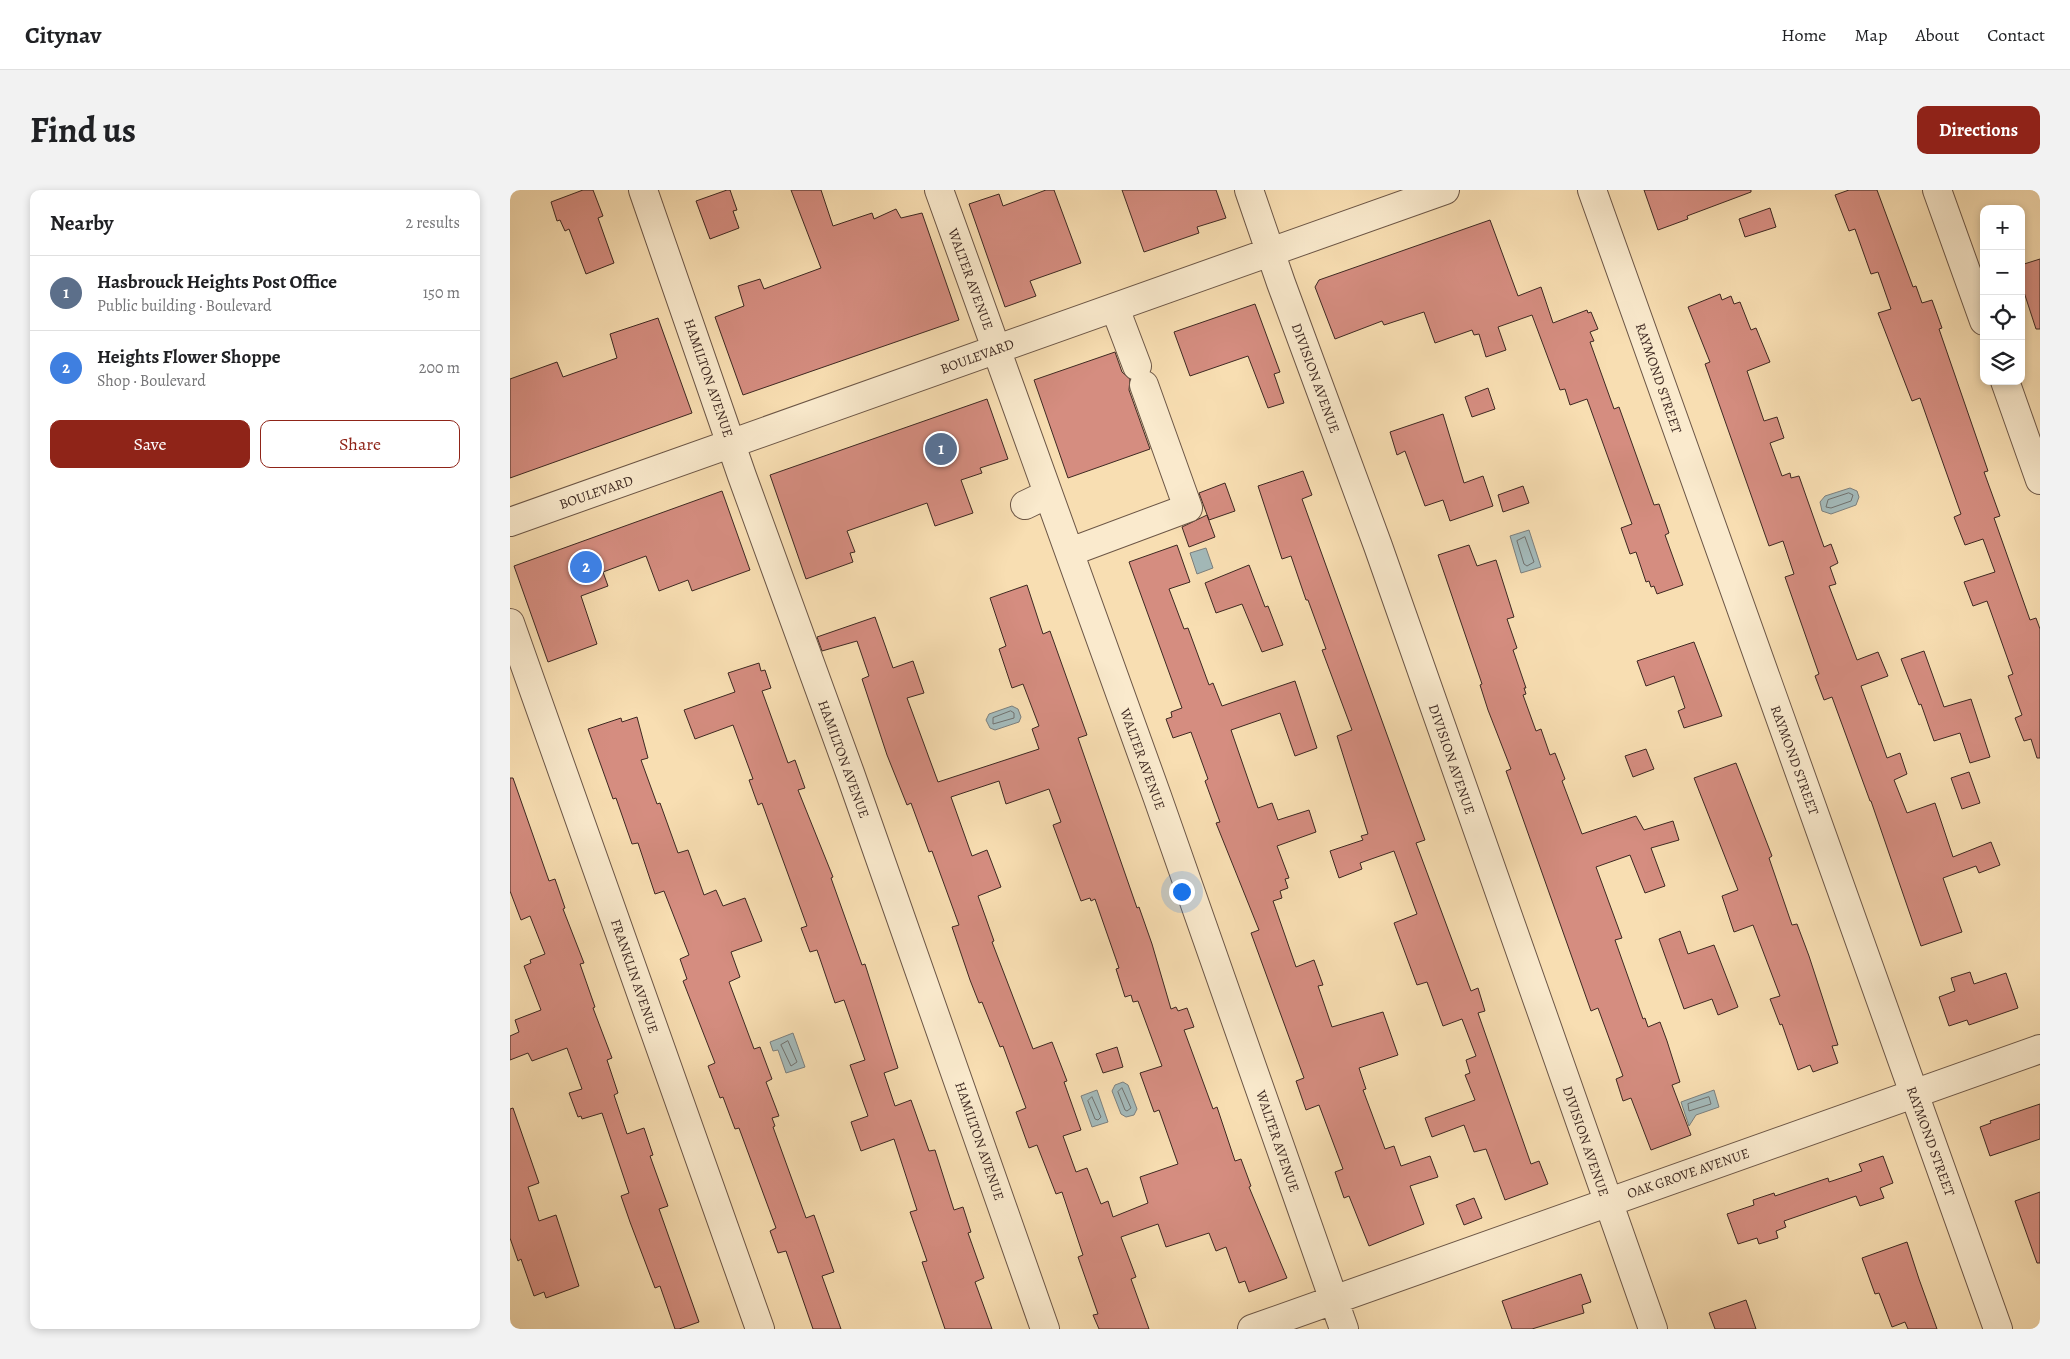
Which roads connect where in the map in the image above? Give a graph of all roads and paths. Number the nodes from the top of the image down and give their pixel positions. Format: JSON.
{"nodes":[{"id":1,"x":643,"y":190,"type":"edge"},
{"id":2,"x":939,"y":190,"type":"edge"},
{"id":3,"x":1249,"y":190,"type":"edge"},
{"id":4,"x":1592,"y":190,"type":"edge"},
{"id":5,"x":1937,"y":190,"type":"edge"},
{"id":6,"x":1439,"y":191,"type":"edge"},
{"id":7,"x":1271,"y":253,"type":"junction"},
{"id":8,"x":1115,"y":308,"type":"junction"},
{"id":9,"x":1980,"y":310,"type":"edge"},
{"id":10,"x":996,"y":349,"type":"junction"},
{"id":11,"x":2006,"y":385,"type":"edge"},
{"id":12,"x":732,"y":444,"type":"junction"},
{"id":13,"x":2040,"y":480,"type":"edge"},
{"id":14,"x":510,"y":522,"type":"edge"},
{"id":15,"x":1070,"y":552,"type":"junction"},
{"id":16,"x":510,"y":623,"type":"edge"},
{"id":17,"x":2040,"y":1049,"type":"edge"},
{"id":18,"x":1913,"y":1094,"type":"junction"},
{"id":19,"x":1608,"y":1202,"type":"junction"},
{"id":20,"x":1334,"y":1300,"type":"junction"},
{"id":21,"x":760,"y":1329,"type":"edge"},
{"id":22,"x":1046,"y":1329,"type":"edge"},
{"id":23,"x":1252,"y":1329,"type":"edge"},
{"id":24,"x":1344,"y":1329,"type":"edge"},
{"id":25,"x":1653,"y":1329,"type":"edge"},
{"id":26,"x":1998,"y":1329,"type":"edge"}],
"edges":[{"from":1,"to":12,"type":"street","name":"HAMILTON AVENUE"},
{"from":2,"to":10,"type":"street","name":"WALTER AVENUE"},
{"from":3,"to":7,"type":"street","name":"DIVISION AVENUE"},
{"from":4,"to":18,"type":"street","name":"RAYMOND STREET"},
{"from":5,"to":9,"type":"street"},
{"from":6,"to":7,"type":"street","name":"BOULEVARD"},
{"from":7,"to":8,"type":"street","name":"BOULEVARD"},
{"from":7,"to":19,"type":"street","name":"DIVISION AVENUE"},
{"from":8,"to":10,"type":"street","name":"BOULEVARD"},
{"from":8,"to":15,"type":"street"},
{"from":10,"to":12,"type":"street","name":"BOULEVARD"},
{"from":10,"to":15,"type":"street","name":"WALTER AVENUE"},
{"from":11,"to":13,"type":"street"},
{"from":12,"to":14,"type":"street","name":"BOULEVARD"},
{"from":12,"to":22,"type":"street","name":"HAMILTON AVENUE"},
{"from":15,"to":20,"type":"street","name":"WALTER AVENUE"},
{"from":16,"to":21,"type":"street","name":"FRANKLIN AVENUE"},
{"from":17,"to":18,"type":"street","name":"OAK GROVE AVENUE"},
{"from":18,"to":19,"type":"street","name":"OAK GROVE AVENUE"},
{"from":18,"to":26,"type":"street","name":"RAYMOND STREET"},
{"from":19,"to":20,"type":"street","name":"OAK GROVE AVENUE"},
{"from":19,"to":25,"type":"street","name":"DIVISION AVENUE"},
{"from":20,"to":23,"type":"street","name":"OAK GROVE AVENUE"},
{"from":20,"to":24,"type":"street","name":"WALTER AVENUE"}]}
